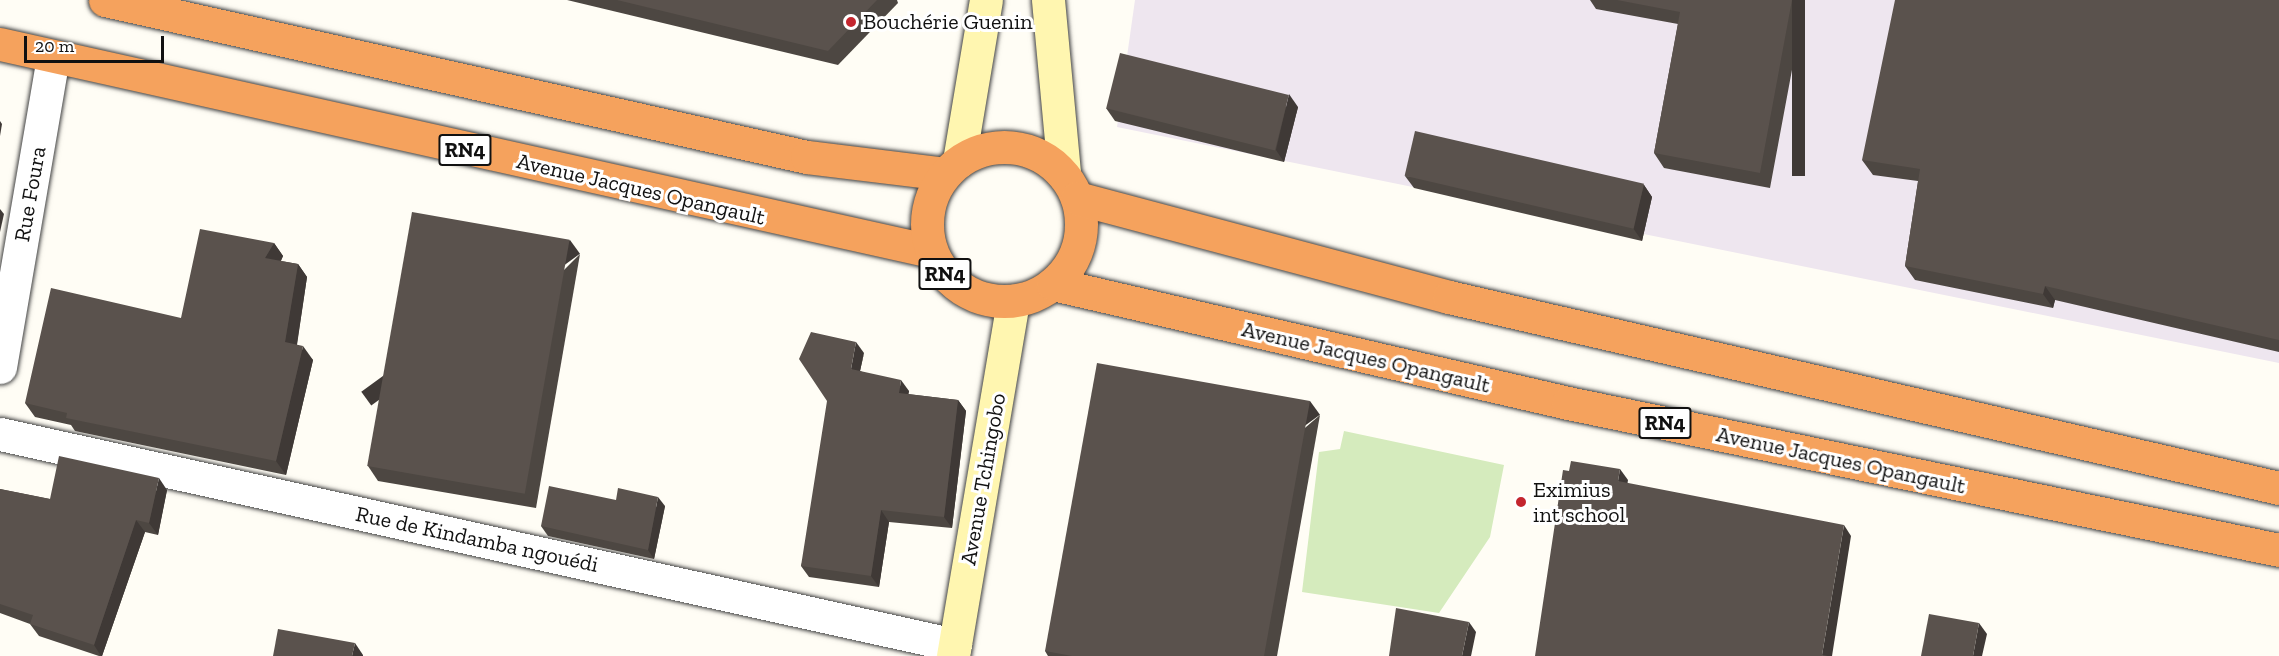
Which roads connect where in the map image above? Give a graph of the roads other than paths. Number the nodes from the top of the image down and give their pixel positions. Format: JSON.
{"nodes":[{"id":1,"x":105,"y":0,"type":"edge"},
{"id":2,"x":986,"y":0,"type":"edge"},
{"id":3,"x":1048,"y":0,"type":"edge"},
{"id":4,"x":0,"y":44,"type":"edge"},
{"id":5,"x":53,"y":57,"type":"junction"},
{"id":6,"x":952,"y":167,"type":"junction"},
{"id":7,"x":1070,"y":186,"type":"junction"},
{"id":8,"x":931,"y":251,"type":"junction"},
{"id":9,"x":1053,"y":284,"type":"junction"},
{"id":10,"x":1013,"y":301,"type":"junction"},
{"id":11,"x":0,"y":367,"type":"edge"},
{"id":12,"x":0,"y":434,"type":"edge"},
{"id":13,"x":2279,"y":488,"type":"edge"},
{"id":14,"x":2279,"y":550,"type":"edge"},
{"id":15,"x":954,"y":650,"type":"edge"}],
"edges":[{"from":1,"to":6,"type":"highway"},
{"from":2,"to":6,"type":"street"},
{"from":3,"to":7,"type":"street"},
{"from":4,"to":5,"type":"highway","name":"Avenue Jacques Opangault","number":"RN4"},
{"from":5,"to":8,"type":"highway","name":"Avenue Jacques Opangault","number":"RN4"},
{"from":5,"to":11,"type":"street","name":"Rue Foura"},
{"from":6,"to":7,"type":"highway"},
{"from":6,"to":8,"type":"highway","number":"RN4"},
{"from":7,"to":9,"type":"highway"},
{"from":7,"to":13,"type":"highway"},
{"from":8,"to":10,"type":"highway","number":"RN4"},
{"from":9,"to":10,"type":"highway","number":"RN4"},
{"from":9,"to":14,"type":"highway","name":"Avenue Jacques Opangault","number":"RN4"},
{"from":10,"to":15,"type":"street","name":"Avenue Tchingobo"},
{"from":12,"to":15,"type":"street","name":"Rue de Kindamba ngouédi"}]}
